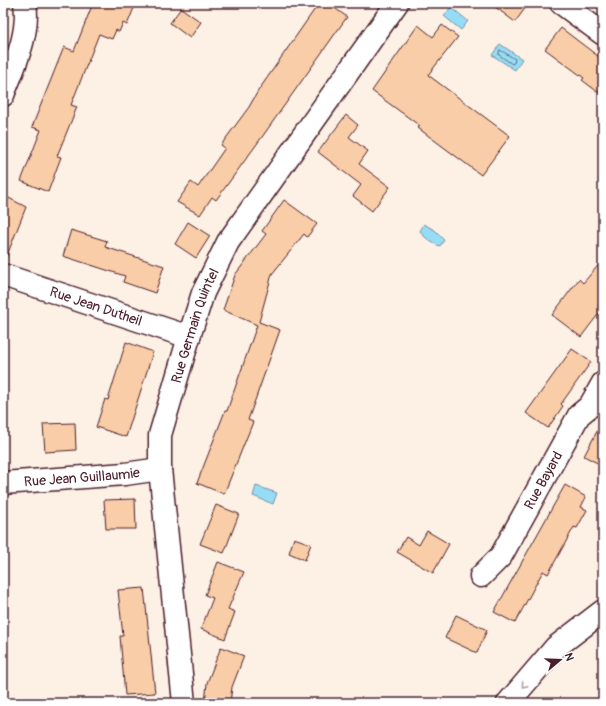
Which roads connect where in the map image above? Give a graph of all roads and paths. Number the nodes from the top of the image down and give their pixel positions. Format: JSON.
{"nodes":[{"id":1,"x":25,"y":3,"type":"edge"},
{"id":2,"x":397,"y":3,"type":"edge"},
{"id":3,"x":561,"y":3,"type":"edge"},
{"id":4,"x":603,"y":34,"type":"edge"},
{"id":5,"x":3,"y":95,"type":"edge"},
{"id":6,"x":3,"y":275,"type":"edge"},
{"id":7,"x":189,"y":337,"type":"junction"},
{"id":8,"x":603,"y":382,"type":"edge"},
{"id":9,"x":596,"y":407,"type":"edge"},
{"id":10,"x":160,"y":469,"type":"junction"},
{"id":11,"x":3,"y":482,"type":"edge"},
{"id":12,"x":481,"y":576,"type":"dead end"},
{"id":13,"x":603,"y":611,"type":"edge"},
{"id":14,"x":184,"y":703,"type":"edge"},
{"id":15,"x":508,"y":703,"type":"edge"}],
"edges":[{"from":1,"to":5,"type":"street"},
{"from":2,"to":7,"type":"street","name":"Rue Germain Quintel"},
{"from":3,"to":4,"type":"street"},
{"from":6,"to":7,"type":"street","name":"Rue Jean Dutheil"},
{"from":7,"to":10,"type":"street","name":"Rue Germain Quintel"},
{"from":8,"to":9,"type":"street","name":"Rue Bayard"},
{"from":9,"to":12,"type":"street","name":"Rue Bayard"},
{"from":10,"to":11,"type":"street","name":"Rue Jean Guillaumie"},
{"from":10,"to":14,"type":"street","name":"Rue Germain Quintel"},
{"from":13,"to":15,"type":"street","one_way":true}]}
